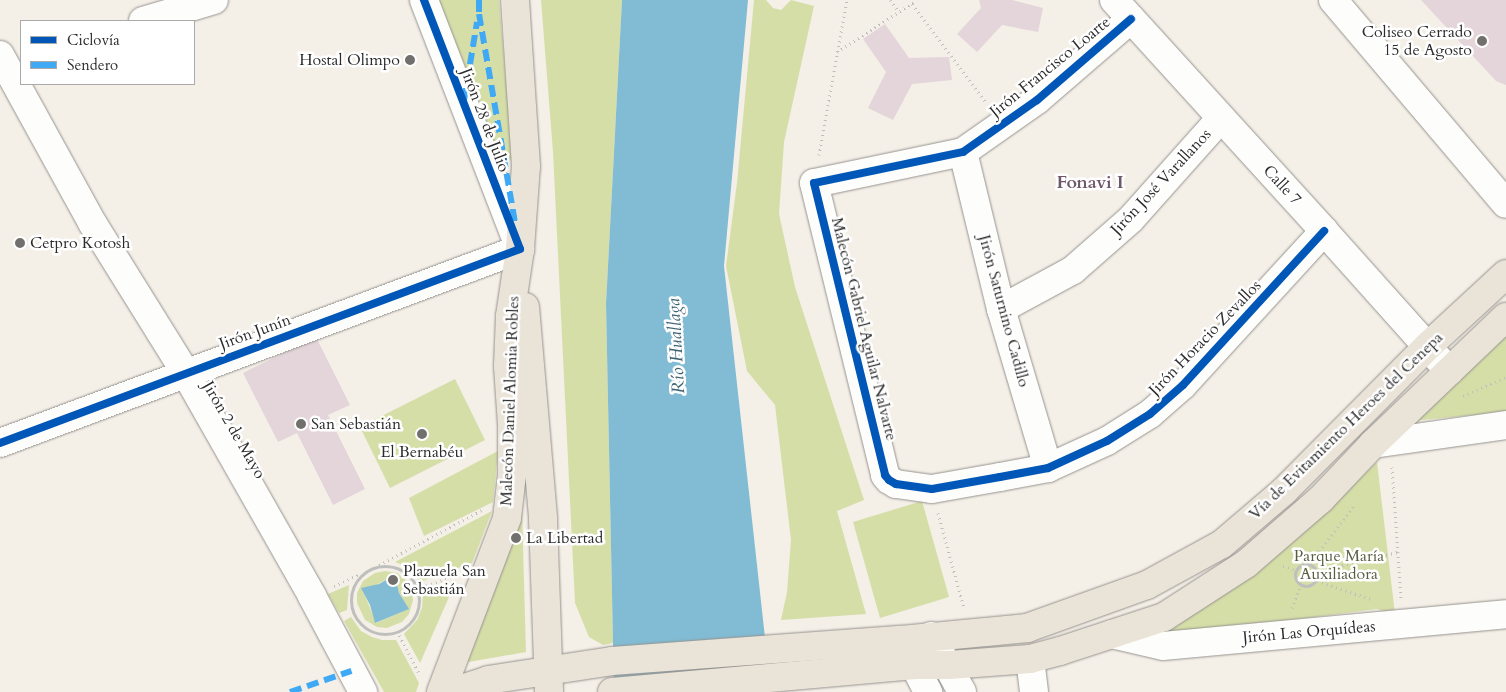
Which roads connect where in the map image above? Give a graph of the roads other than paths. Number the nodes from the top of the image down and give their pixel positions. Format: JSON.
{"nodes":[{"id":1,"x":214,"y":0,"type":"edge"},
{"id":2,"x":424,"y":0,"type":"edge"},
{"id":3,"x":514,"y":0,"type":"edge"},
{"id":4,"x":1333,"y":0,"type":"edge"},
{"id":5,"x":1122,"y":9,"type":"edge"},
{"id":6,"x":147,"y":20,"type":"edge"},
{"id":7,"x":9,"y":59,"type":"edge"},
{"id":8,"x":20,"y":81,"type":"edge"},
{"id":9,"x":22,"y":85,"type":"edge"},
{"id":10,"x":1220,"y":119,"type":"junction"},
{"id":11,"x":963,"y":152,"type":"junction"},
{"id":12,"x":814,"y":183,"type":"joint"},
{"id":13,"x":1501,"y":189,"type":"edge"},
{"id":14,"x":1324,"y":230,"type":"junction"},
{"id":15,"x":520,"y":249,"type":"junction"},
{"id":16,"x":1506,"y":274,"type":"edge"},
{"id":17,"x":1001,"y":309,"type":"junction"},
{"id":18,"x":1506,"y":317,"type":"edge"},
{"id":19,"x":1428,"y":346,"type":"junction"},
{"id":20,"x":1448,"y":371,"type":"junction"},
{"id":21,"x":185,"y":372,"type":"junction"},
{"id":22,"x":1506,"y":425,"type":"edge"},
{"id":23,"x":1381,"y":442,"type":"junction"},
{"id":24,"x":0,"y":443,"type":"edge"},
{"id":25,"x":1048,"y":468,"type":"junction"},
{"id":26,"x":889,"y":480,"type":"joint"},
{"id":27,"x":1506,"y":614,"type":"edge"},
{"id":28,"x":1112,"y":634,"type":"junction"},
{"id":29,"x":931,"y":636,"type":"junction"},
{"id":30,"x":901,"y":640,"type":"junction"},
{"id":31,"x":1030,"y":659,"type":"junction"},
{"id":32,"x":915,"y":665,"type":"junction"},
{"id":33,"x":949,"y":665,"type":"junction"},
{"id":34,"x":548,"y":681,"type":"edge"},
{"id":35,"x":433,"y":688,"type":"edge"},
{"id":36,"x":362,"y":692,"type":"edge"},
{"id":37,"x":452,"y":692,"type":"edge"},
{"id":38,"x":612,"y":692,"type":"edge"},
{"id":39,"x":928,"y":692,"type":"edge"},
{"id":40,"x":962,"y":692,"type":"edge"},
{"id":41,"x":1034,"y":692,"type":"edge"}],
"edges":[{"from":1,"to":6,"type":"street"},
{"from":2,"to":15,"type":"street","name":"Jirón 28 de Julio"},
{"from":3,"to":15,"type":"main road","name":"Malecón Daniel Alomia Robles"},
{"from":4,"to":13,"type":"street"},
{"from":5,"to":10,"type":"street","name":"Calle 7"},
{"from":5,"to":11,"type":"street","name":"Jirón Francisco Loarte"},
{"from":7,"to":8,"type":"street","name":"Jirón 2 de Mayo"},
{"from":9,"to":21,"type":"street","name":"Jirón 2 de Mayo"},
{"from":10,"to":14,"type":"street","name":"Calle 7"},
{"from":10,"to":17,"type":"street","name":"Jirón José Varallanos"},
{"from":11,"to":12,"type":"street","name":"Jirón Francisco Loarte"},
{"from":11,"to":17,"type":"street","name":"Jirón Saturnino Cadillo"},
{"from":12,"to":26,"type":"street","name":"Malecón Gabriel Aguilar Nalvarte"},
{"from":14,"to":19,"type":"street","name":"Calle 7"},
{"from":14,"to":25,"type":"street","name":"Jirón Horacio Zevallos"},
{"from":15,"to":21,"type":"street","name":"Jirón Junín"},
{"from":15,"to":34,"type":"main road","name":"Malecón Daniel Alomia Robles"},
{"from":15,"to":35,"type":"main road","name":"Malecón Daniel Alomia Robles"},
{"from":16,"to":19,"type":"main road","name":"Vía de Evitamiento Heroes del Cenepa"},
{"from":17,"to":25,"type":"street","name":"Jirón Saturnino Cadillo"},
{"from":18,"to":20,"type":"main road","name":"Vía de Evitamiento Heroes del Cenepa"},
{"from":19,"to":20,"type":"street","name":"Calle 7"},
{"from":19,"to":29,"type":"main road","name":"Vía de Evitamiento Heroes del Cenepa"},
{"from":20,"to":23,"type":"main road","name":"Vía de Evitamiento Heroes del Cenepa"},
{"from":21,"to":24,"type":"street","name":"Jirón Junín"},
{"from":21,"to":36,"type":"street","name":"Jirón 2 de Mayo"},
{"from":22,"to":23,"type":"street"},
{"from":23,"to":28,"type":"main road","name":"Vía de Evitamiento Heroes del Cenepa"},
{"from":25,"to":26,"type":"street","name":"Jirón Horacio Zevallos"},
{"from":27,"to":28,"type":"street","name":"Jirón Las Orquídeas"},
{"from":28,"to":31,"type":"main road","name":"Vía de Evitamiento Heroes del Cenepa"},
{"from":29,"to":30,"type":"main road","name":"Vía de Evitamiento Heroes del Cenepa"},
{"from":29,"to":33,"type":"street"},
{"from":30,"to":32,"type":"street"},
{"from":30,"to":34,"type":"main road","name":"Vía de Evitamiento Heroes del Cenepa"},
{"from":31,"to":33,"type":"main road","name":"Vía de Evitamiento Heroes del Cenepa"},
{"from":31,"to":41,"type":"street"},
{"from":32,"to":33,"type":"main road","name":"Vía de Evitamiento Heroes del Cenepa"},
{"from":32,"to":38,"type":"main road","name":"Vía de Evitamiento Heroes del Cenepa"},
{"from":32,"to":39,"type":"street"},
{"from":33,"to":40,"type":"street"},
{"from":34,"to":37,"type":"main road","name":"Vía de Evitamiento Heroes del Cenepa"}]}
